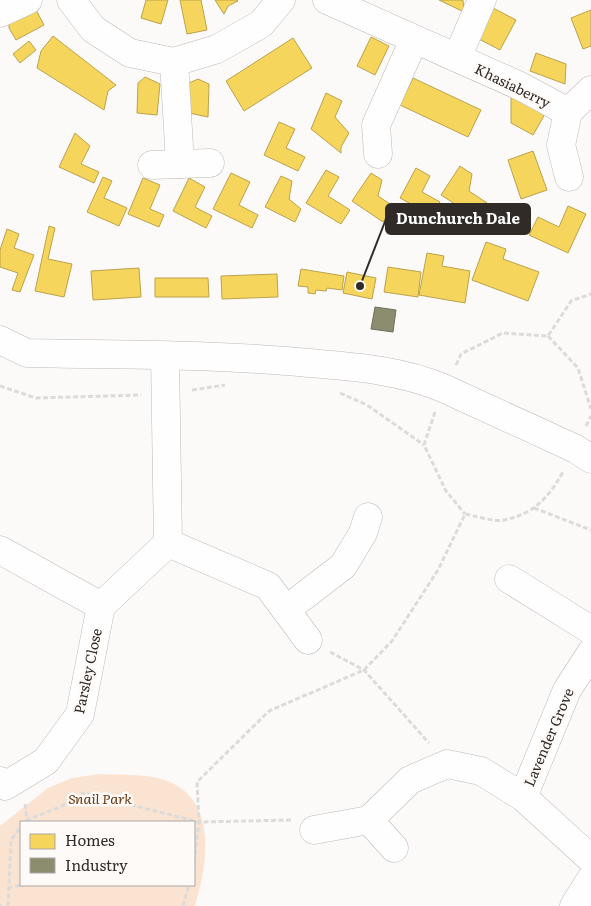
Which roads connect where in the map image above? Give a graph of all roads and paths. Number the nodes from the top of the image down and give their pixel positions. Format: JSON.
{"nodes":[{"id":1,"x":28,"y":0,"type":"edge"},
{"id":2,"x":71,"y":0,"type":"edge"},
{"id":3,"x":281,"y":0,"type":"edge"},
{"id":4,"x":327,"y":0,"type":"edge"},
{"id":5,"x":482,"y":0,"type":"edge"},
{"id":6,"x":0,"y":13,"type":"edge"},
{"id":7,"x":414,"y":40,"type":"junction"},
{"id":8,"x":457,"y":58,"type":"junction"},
{"id":9,"x":174,"y":62,"type":"junction"},
{"id":10,"x":591,"y":90,"type":"edge"},
{"id":11,"x":568,"y":112,"type":"junction"},
{"id":12,"x":378,"y":154,"type":"dead end"},
{"id":13,"x":210,"y":163,"type":"dead end"},
{"id":14,"x":152,"y":164,"type":"dead end"},
{"id":15,"x":180,"y":164,"type":"junction"},
{"id":16,"x":569,"y":177,"type":"dead end"},
{"id":17,"x":548,"y":336,"type":"dead end"},
{"id":18,"x":0,"y":340,"type":"edge"},
{"id":19,"x":165,"y":356,"type":"junction"},
{"id":20,"x":234,"y":384,"type":"dead end"},
{"id":21,"x":0,"y":386,"type":"edge"},
{"id":22,"x":337,"y":392,"type":"dead end"},
{"id":23,"x":166,"y":395,"type":"junction"},
{"id":24,"x":591,"y":409,"type":"edge"},
{"id":25,"x":591,"y":416,"type":"edge"},
{"id":26,"x":424,"y":445,"type":"dead end"},
{"id":27,"x":583,"y":454,"type":"edge"},
{"id":28,"x":534,"y":508,"type":"junction"},
{"id":29,"x":368,"y":517,"type":"dead end"},
{"id":30,"x":591,"y":530,"type":"edge"},
{"id":31,"x":168,"y":543,"type":"junction"},
{"id":32,"x":0,"y":550,"type":"edge"},
{"id":33,"x":508,"y":579,"type":"dead end"},
{"id":34,"x":101,"y":606,"type":"junction"},
{"id":35,"x":287,"y":609,"type":"junction"},
{"id":36,"x":591,"y":630,"type":"edge"},
{"id":37,"x":308,"y":640,"type":"joint"},
{"id":38,"x":591,"y":653,"type":"edge"},
{"id":39,"x":364,"y":670,"type":"junction"},
{"id":40,"x":447,"y":764,"type":"junction"},
{"id":41,"x":11,"y":778,"type":"edge"},
{"id":42,"x":523,"y":797,"type":"junction"},
{"id":43,"x":369,"y":820,"type":"junction"},
{"id":44,"x":26,"y":821,"type":"edge"},
{"id":45,"x":199,"y":822,"type":"junction"},
{"id":46,"x":20,"y":828,"type":"edge"},
{"id":47,"x":314,"y":830,"type":"joint"},
{"id":48,"x":394,"y":848,"type":"dead end"},
{"id":49,"x":195,"y":854,"type":"edge"},
{"id":50,"x":591,"y":859,"type":"edge"},
{"id":51,"x":591,"y":879,"type":"edge"},
{"id":52,"x":20,"y":885,"type":"edge"},
{"id":53,"x":189,"y":886,"type":"edge"},
{"id":54,"x":8,"y":888,"type":"junction"},
{"id":55,"x":8,"y":906,"type":"edge"},
{"id":56,"x":183,"y":906,"type":"edge"},
{"id":57,"x":574,"y":906,"type":"edge"}],
"edges":[{"from":1,"to":6,"type":"street"},
{"from":2,"to":9,"type":"street"},
{"from":3,"to":9,"type":"street"},
{"from":4,"to":7,"type":"street","name":"Khasiaberry"},
{"from":5,"to":8,"type":"street"},
{"from":7,"to":8,"type":"street","name":"Khasiaberry"},
{"from":7,"to":12,"type":"street"},
{"from":8,"to":11,"type":"street","name":"Khasiaberry"},
{"from":9,"to":15,"type":"street"},
{"from":10,"to":11,"type":"street","name":"Khasiaberry"},
{"from":11,"to":16,"type":"street","name":"Khasiaberry"},
{"from":13,"to":15,"type":"street"},
{"from":14,"to":15,"type":"street"},
{"from":17,"to":24,"type":"path"},
{"from":18,"to":19,"type":"street"},
{"from":19,"to":23,"type":"street"},
{"from":19,"to":27,"type":"street"},
{"from":20,"to":23,"type":"path"},
{"from":21,"to":23,"type":"path"},
{"from":22,"to":26,"type":"path"},
{"from":23,"to":31,"type":"street"},
{"from":25,"to":27,"type":"path"},
{"from":27,"to":28,"type":"path"},
{"from":28,"to":30,"type":"path"},
{"from":28,"to":39,"type":"path"},
{"from":29,"to":35,"type":"street"},
{"from":31,"to":34,"type":"street"},
{"from":31,"to":35,"type":"street"},
{"from":32,"to":34,"type":"street"},
{"from":33,"to":36,"type":"street"},
{"from":34,"to":41,"type":"street","name":"Parsley Close"},
{"from":35,"to":37,"type":"street"},
{"from":37,"to":39,"type":"path"},
{"from":38,"to":42,"type":"street","name":"Lavender Grove"},
{"from":39,"to":40,"type":"path"},
{"from":39,"to":45,"type":"path"},
{"from":40,"to":42,"type":"street","name":"Lavender Grove"},
{"from":40,"to":43,"type":"street"},
{"from":41,"to":44,"type":"path"},
{"from":42,"to":50,"type":"street","name":"Lavender Grove"},
{"from":43,"to":47,"type":"street"},
{"from":43,"to":48,"type":"street"},
{"from":44,"to":45,"type":"path"},
{"from":45,"to":47,"type":"path"},
{"from":45,"to":49,"type":"path"},
{"from":46,"to":54,"type":"path"},
{"from":51,"to":57,"type":"street"},
{"from":52,"to":54,"type":"path"},
{"from":53,"to":56,"type":"path"},
{"from":54,"to":55,"type":"path"}]}
